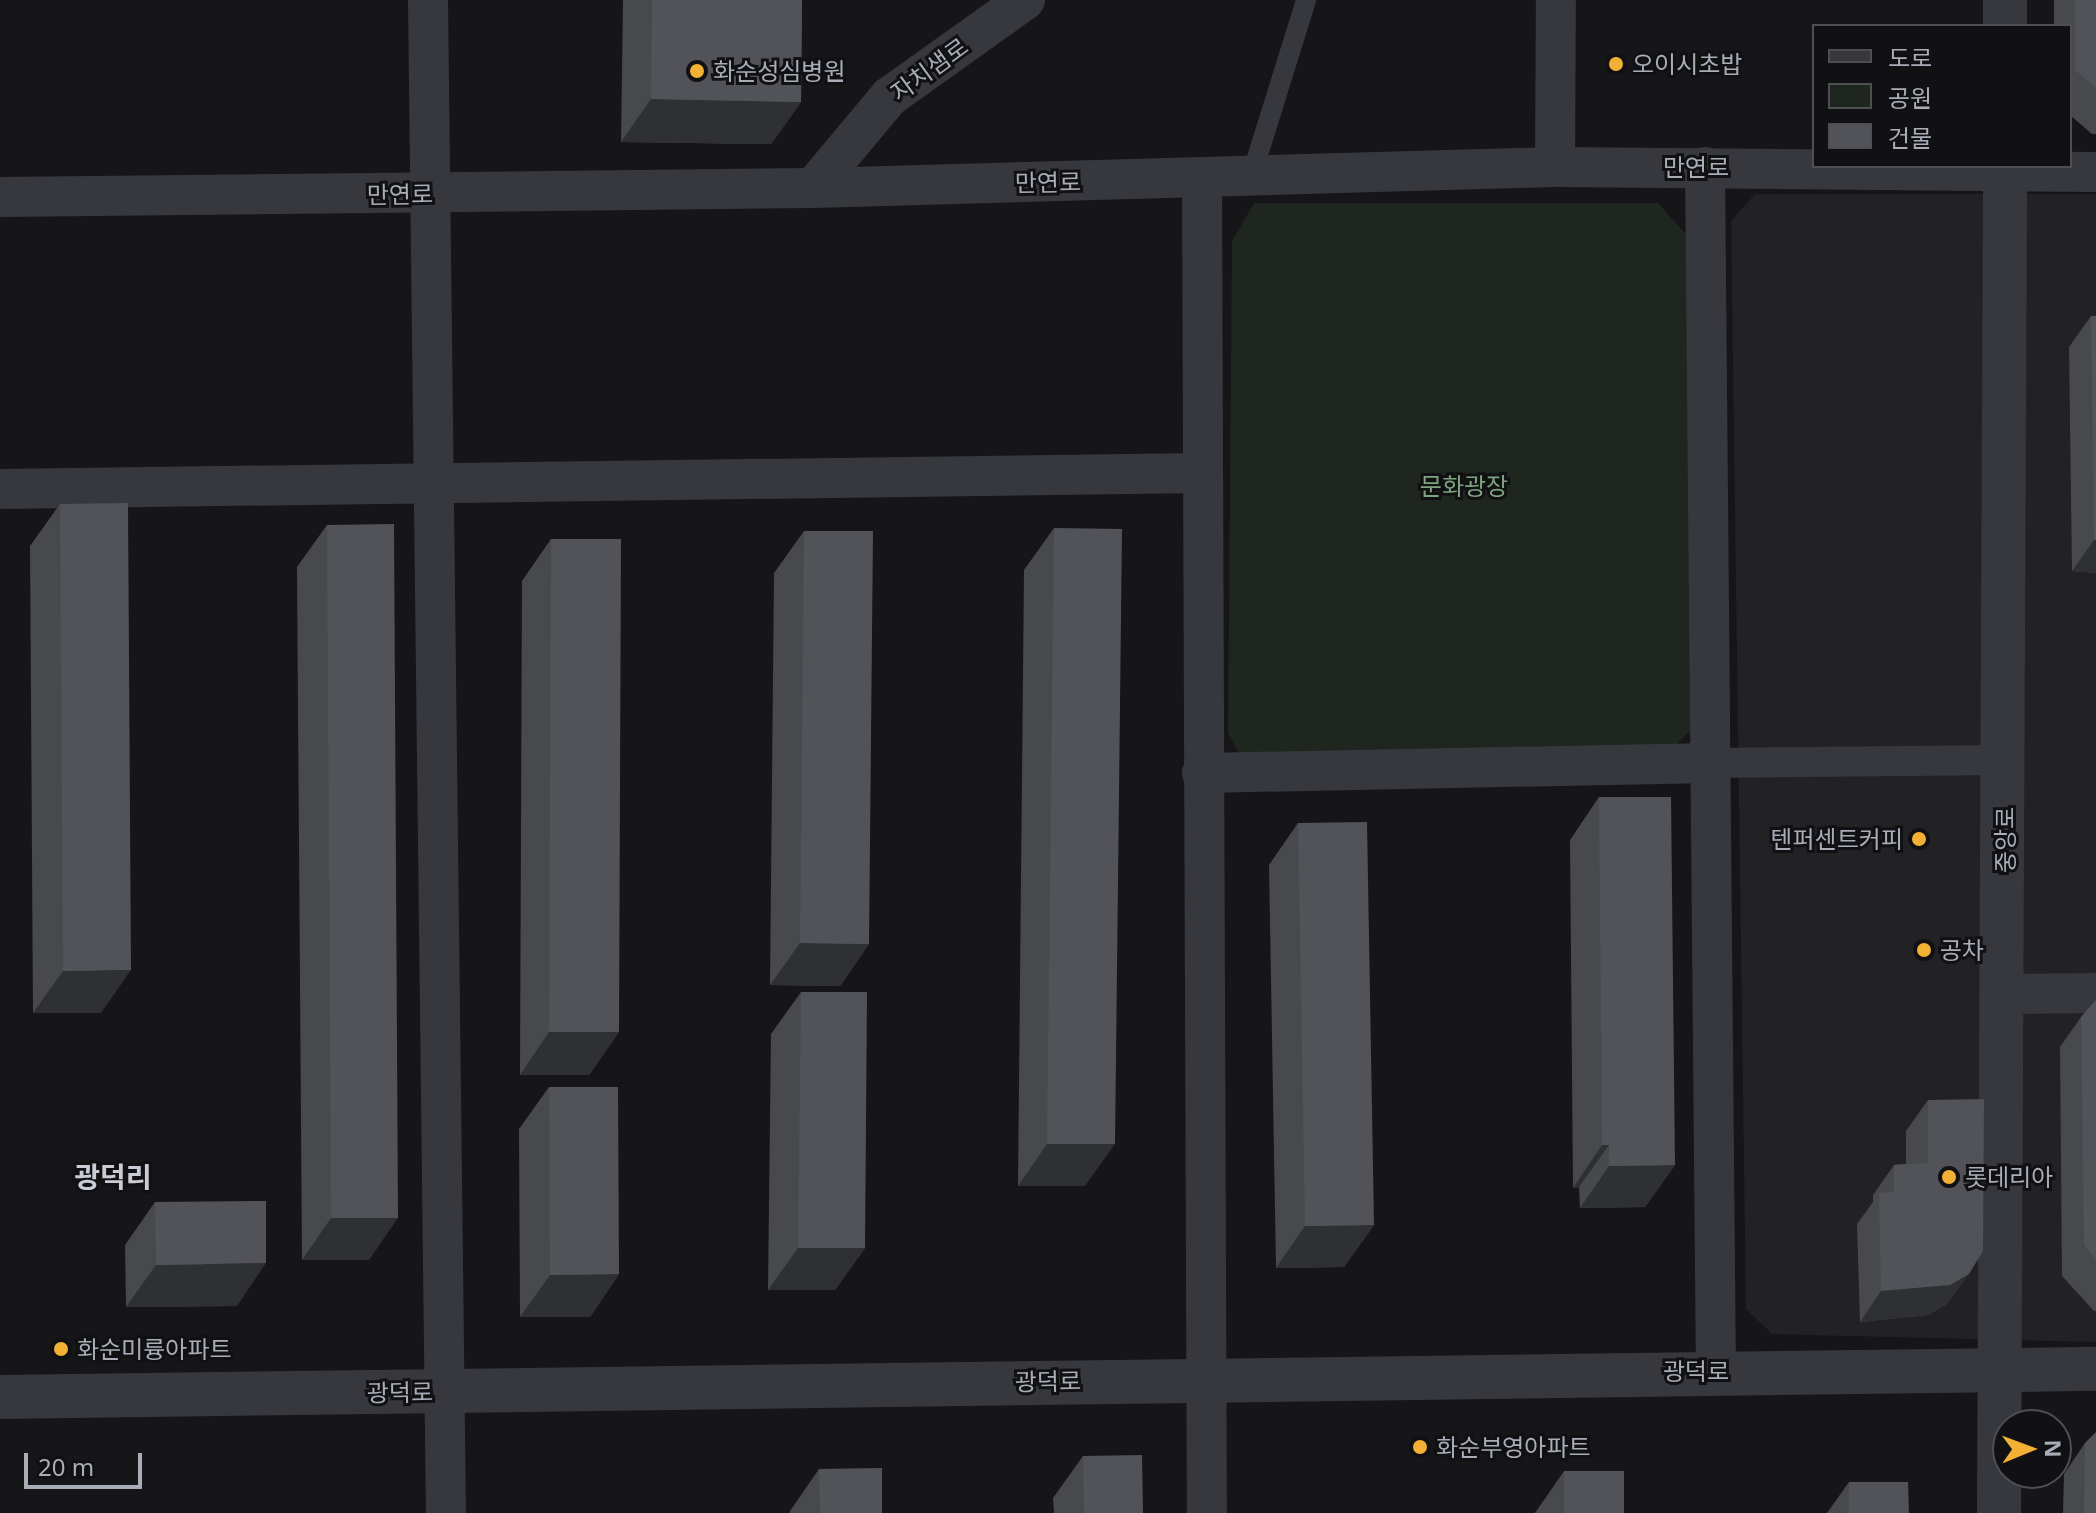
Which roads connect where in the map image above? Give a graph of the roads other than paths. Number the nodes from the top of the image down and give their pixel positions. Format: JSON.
{"nodes":[{"id":1,"x":428,"y":0,"type":"edge"},
{"id":2,"x":1025,"y":0,"type":"edge"},
{"id":3,"x":1306,"y":0,"type":"edge"},
{"id":4,"x":1556,"y":0,"type":"edge"},
{"id":5,"x":2005,"y":0,"type":"edge"},
{"id":6,"x":2005,"y":24,"type":"edge"},
{"id":7,"x":1555,"y":167,"type":"junction"},
{"id":8,"x":1705,"y":167,"type":"junction"},
{"id":9,"x":1812,"y":167,"type":"edge"},
{"id":10,"x":2005,"y":168,"type":"edge"},
{"id":11,"x":2096,"y":172,"type":"edge"},
{"id":12,"x":1251,"y":177,"type":"junction"},
{"id":13,"x":1202,"y":178,"type":"junction"},
{"id":14,"x":813,"y":188,"type":"junction"},
{"id":15,"x":431,"y":193,"type":"junction"},
{"id":16,"x":0,"y":197,"type":"edge"},
{"id":17,"x":1200,"y":473,"type":"junction"},
{"id":18,"x":434,"y":483,"type":"junction"},
{"id":19,"x":0,"y":489,"type":"edge"},
{"id":20,"x":2005,"y":760,"type":"junction"},
{"id":21,"x":1711,"y":763,"type":"junction"},
{"id":22,"x":1202,"y":773,"type":"junction"},
{"id":23,"x":2096,"y":993,"type":"edge"},
{"id":24,"x":2004,"y":994,"type":"junction"},
{"id":25,"x":2096,"y":1369,"type":"edge"},
{"id":26,"x":1999,"y":1370,"type":"junction"},
{"id":27,"x":1716,"y":1371,"type":"junction"},
{"id":28,"x":1205,"y":1378,"type":"junction"},
{"id":29,"x":444,"y":1392,"type":"junction"},
{"id":30,"x":0,"y":1397,"type":"edge"},
{"id":31,"x":446,"y":1513,"type":"edge"},
{"id":32,"x":1207,"y":1513,"type":"edge"},
{"id":33,"x":1999,"y":1513,"type":"edge"}],
"edges":[{"from":1,"to":15,"type":"street"},
{"from":2,"to":14,"type":"street","name":"자치샘로"},
{"from":3,"to":12,"type":"lane"},
{"from":4,"to":7,"type":"street"},
{"from":5,"to":6,"type":"street"},
{"from":7,"to":8,"type":"street","name":"만연로"},
{"from":7,"to":12,"type":"street","name":"만연로"},
{"from":8,"to":9,"type":"street","name":"만연로"},
{"from":8,"to":21,"type":"street"},
{"from":10,"to":11,"type":"street","name":"만연로"},
{"from":10,"to":20,"type":"street","name":"중앙로"},
{"from":12,"to":13,"type":"street","name":"만연로"},
{"from":13,"to":14,"type":"street","name":"만연로"},
{"from":13,"to":17,"type":"street"},
{"from":14,"to":15,"type":"street","name":"만연로"},
{"from":15,"to":16,"type":"street","name":"만연로"},
{"from":15,"to":18,"type":"street"},
{"from":17,"to":18,"type":"street"},
{"from":17,"to":22,"type":"street"},
{"from":18,"to":19,"type":"street"},
{"from":18,"to":29,"type":"street"},
{"from":20,"to":21,"type":"street"},
{"from":20,"to":24,"type":"street","name":"중앙로"},
{"from":21,"to":22,"type":"street"},
{"from":21,"to":27,"type":"street"},
{"from":22,"to":28,"type":"street"},
{"from":23,"to":24,"type":"street"},
{"from":24,"to":26,"type":"street","name":"중앙로"},
{"from":25,"to":26,"type":"street","name":"광덕로"},
{"from":26,"to":27,"type":"street","name":"광덕로"},
{"from":26,"to":33,"type":"street","name":"중앙로"},
{"from":27,"to":28,"type":"street","name":"광덕로"},
{"from":28,"to":29,"type":"street","name":"광덕로"},
{"from":28,"to":32,"type":"street"},
{"from":29,"to":30,"type":"street","name":"광덕로"},
{"from":29,"to":31,"type":"street"}]}
